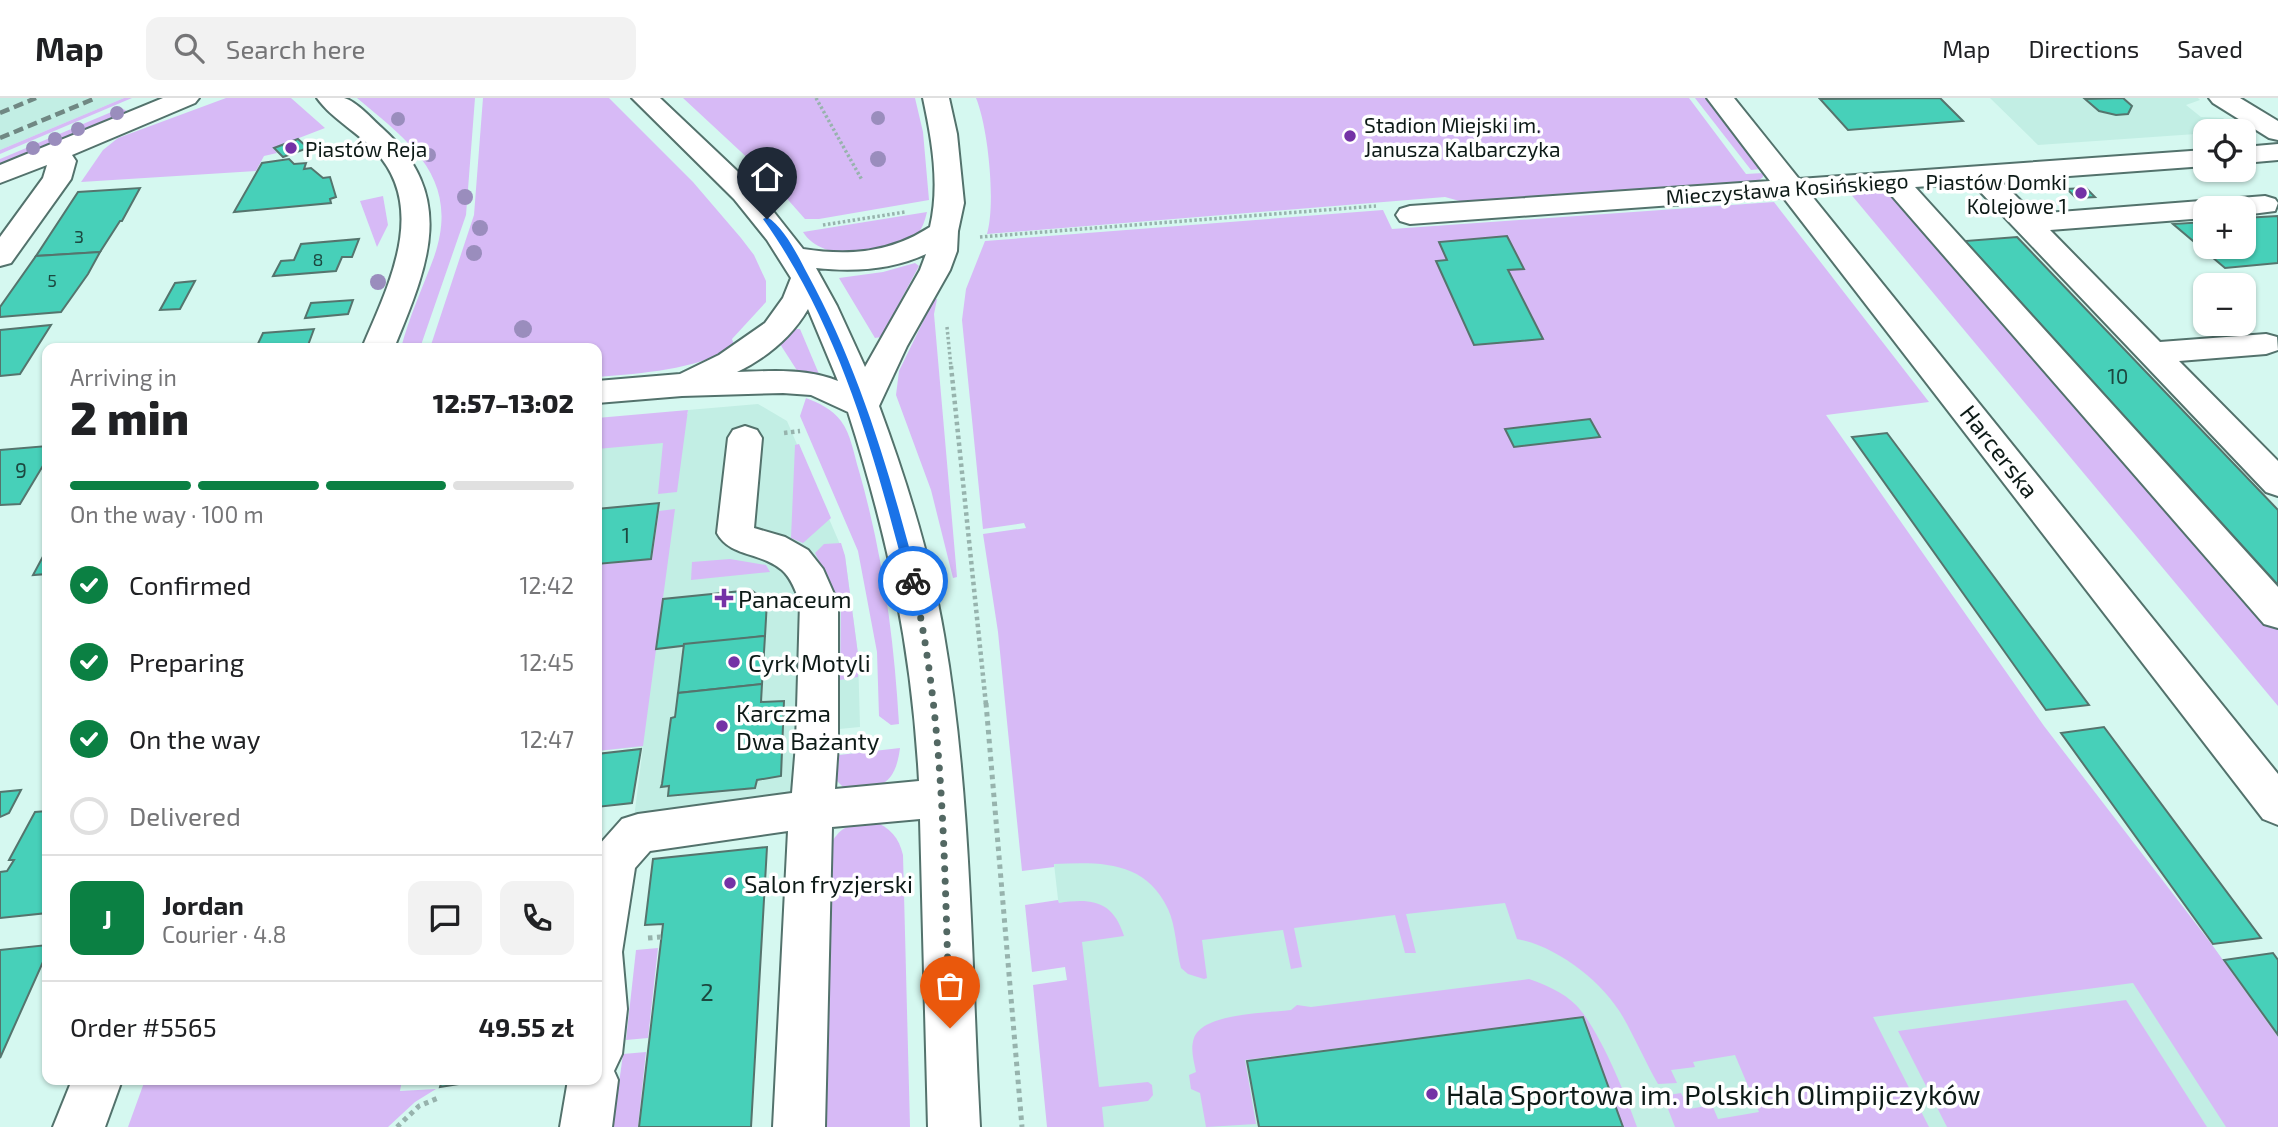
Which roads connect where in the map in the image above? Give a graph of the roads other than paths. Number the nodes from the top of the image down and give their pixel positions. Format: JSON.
{"nodes":[{"id":1,"x":186,"y":98,"type":"edge"},
{"id":2,"x":330,"y":98,"type":"edge"},
{"id":3,"x":645,"y":98,"type":"edge"},
{"id":4,"x":936,"y":98,"type":"edge"},
{"id":5,"x":1720,"y":98,"type":"edge"},
{"id":6,"x":2222,"y":98,"type":"edge"},
{"id":7,"x":2278,"y":132,"type":"edge"},
{"id":8,"x":54,"y":152,"type":"junction"},
{"id":9,"x":2278,"y":152,"type":"edge"},
{"id":10,"x":2256,"y":154,"type":"edge"},
{"id":11,"x":2193,"y":159,"type":"edge"},
{"id":12,"x":2158,"y":161,"type":"junction"},
{"id":13,"x":1979,"y":174,"type":"junction"},
{"id":14,"x":0,"y":176,"type":"edge"},
{"id":15,"x":1893,"y":180,"type":"junction"},
{"id":16,"x":1792,"y":187,"type":"junction"},
{"id":17,"x":2197,"y":196,"type":"edge"},
{"id":18,"x":2265,"y":205,"type":"dead end"},
{"id":19,"x":2256,"y":206,"type":"edge"},
{"id":20,"x":2193,"y":210,"type":"edge"},
{"id":21,"x":1410,"y":215,"type":"road end"},
{"id":22,"x":2024,"y":223,"type":"junction"},
{"id":23,"x":958,"y":234,"type":"junction"},
{"id":24,"x":0,"y":257,"type":"edge"},
{"id":25,"x":800,"y":267,"type":"junction"},
{"id":26,"x":380,"y":343,"type":"edge"},
{"id":27,"x":2266,"y":344,"type":"dead end"},
{"id":28,"x":2151,"y":353,"type":"junction"},
{"id":29,"x":682,"y":385,"type":"junction"},
{"id":30,"x":602,"y":392,"type":"edge"},
{"id":31,"x":863,"y":405,"type":"junction"},
{"id":32,"x":745,"y":438,"type":"dead end"},
{"id":33,"x":2278,"y":483,"type":"edge"},
{"id":34,"x":2278,"y":612,"type":"edge"},
{"id":35,"x":940,"y":798,"type":"junction"},
{"id":36,"x":2278,"y":806,"type":"edge"},
{"id":37,"x":812,"y":811,"type":"junction"},
{"id":38,"x":602,"y":934,"type":"edge"},
{"id":39,"x":602,"y":995,"type":"edge"},
{"id":40,"x":602,"y":1016,"type":"edge"},
{"id":41,"x":95,"y":1085,"type":"edge"},
{"id":42,"x":592,"y":1085,"type":"edge"},
{"id":43,"x":79,"y":1127,"type":"edge"},
{"id":44,"x":586,"y":1127,"type":"edge"},
{"id":45,"x":799,"y":1127,"type":"edge"},
{"id":46,"x":954,"y":1127,"type":"edge"}],
"edges":[{"from":1,"to":8,"type":"street"},
{"from":2,"to":26,"type":"street"},
{"from":3,"to":25,"type":"street"},
{"from":4,"to":23,"type":"street"},
{"from":5,"to":16,"type":"street","name":"Harcerska"},
{"from":6,"to":7,"type":"street"},
{"from":8,"to":14,"type":"street"},
{"from":8,"to":24,"type":"street"},
{"from":9,"to":10,"type":"street"},
{"from":11,"to":12,"type":"street","name":"Mieczysława Kosińskiego"},
{"from":12,"to":13,"type":"street","name":"Mieczysława Kosińskiego"},
{"from":12,"to":17,"type":"street"},
{"from":13,"to":15,"type":"street","name":"Mieczysława Kosińskiego"},
{"from":13,"to":22,"type":"street"},
{"from":15,"to":16,"type":"street","name":"Mieczysława Kosińskiego"},
{"from":15,"to":34,"type":"street"},
{"from":16,"to":21,"type":"street","name":"Mieczysława Kosińskiego"},
{"from":16,"to":36,"type":"street","name":"Harcerska"},
{"from":18,"to":19,"type":"street"},
{"from":20,"to":22,"type":"street"},
{"from":22,"to":28,"type":"street"},
{"from":23,"to":25,"type":"street"},
{"from":23,"to":31,"type":"street"},
{"from":25,"to":29,"type":"street"},
{"from":25,"to":31,"type":"street"},
{"from":27,"to":28,"type":"street"},
{"from":28,"to":33,"type":"street"},
{"from":29,"to":30,"type":"street"},
{"from":29,"to":31,"type":"street"},
{"from":31,"to":35,"type":"street"},
{"from":32,"to":37,"type":"street"},
{"from":35,"to":37,"type":"street"},
{"from":35,"to":46,"type":"street"},
{"from":37,"to":38,"type":"street"},
{"from":37,"to":45,"type":"street"},
{"from":39,"to":40,"type":"street"},
{"from":41,"to":43,"type":"street"},
{"from":42,"to":44,"type":"street"}]}
